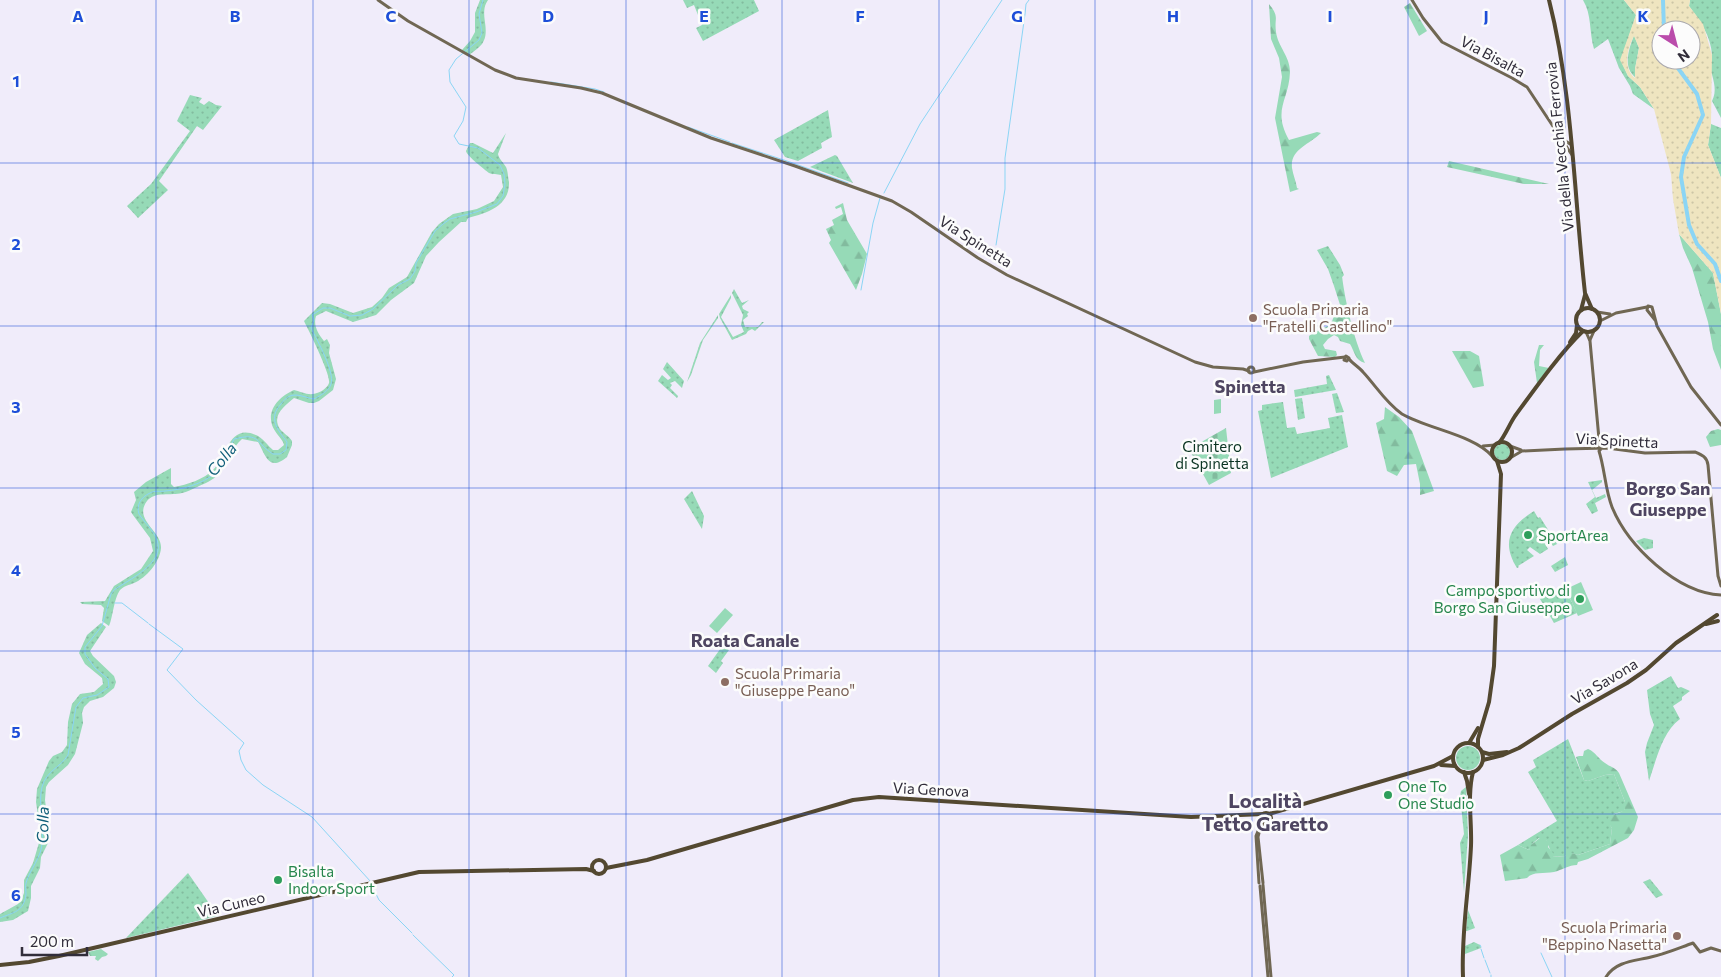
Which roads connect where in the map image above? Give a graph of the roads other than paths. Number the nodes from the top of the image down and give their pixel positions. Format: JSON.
{"nodes":[{"id":1,"x":378,"y":0,"type":"edge"},
{"id":2,"x":1412,"y":0,"type":"edge"},
{"id":3,"x":1549,"y":0,"type":"edge"},
{"id":4,"x":1570,"y":136,"type":"junction"},
{"id":5,"x":1564,"y":143,"type":"junction"},
{"id":6,"x":1570,"y":144,"type":"junction"},
{"id":7,"x":1572,"y":155,"type":"junction"},
{"id":8,"x":1585,"y":293,"type":"junction"},
{"id":9,"x":1592,"y":309,"type":"junction"},
{"id":10,"x":1639,"y":309,"type":"junction"},
{"id":11,"x":1581,"y":311,"type":"junction"},
{"id":12,"x":1649,"y":311,"type":"junction"},
{"id":13,"x":1597,"y":312,"type":"junction"},
{"id":14,"x":1616,"y":313,"type":"junction"},
{"id":15,"x":1600,"y":321,"type":"junction"},
{"id":16,"x":1577,"y":325,"type":"junction"},
{"id":17,"x":1594,"y":331,"type":"junction"},
{"id":18,"x":1584,"y":332,"type":"junction"},
{"id":19,"x":1590,"y":341,"type":"junction"},
{"id":20,"x":1564,"y":352,"type":"junction"},
{"id":21,"x":1721,"y":425,"type":"edge"},
{"id":22,"x":1508,"y":432,"type":"junction"},
{"id":23,"x":1497,"y":444,"type":"junction"},
{"id":24,"x":1482,"y":446,"type":"junction"},
{"id":25,"x":1509,"y":446,"type":"junction"},
{"id":26,"x":1600,"y":448,"type":"junction"},
{"id":27,"x":1522,"y":450,"type":"junction"},
{"id":28,"x":1492,"y":456,"type":"junction"},
{"id":29,"x":1508,"y":459,"type":"junction"},
{"id":30,"x":1496,"y":461,"type":"junction"},
{"id":31,"x":1501,"y":474,"type":"junction"},
{"id":32,"x":1721,"y":586,"type":"edge"},
{"id":33,"x":1719,"y":595,"type":"edge"},
{"id":34,"x":1721,"y":599,"type":"edge"},
{"id":35,"x":1720,"y":614,"type":"edge"},
{"id":36,"x":1720,"y":622,"type":"edge"},
{"id":37,"x":1704,"y":624,"type":"junction"},
{"id":38,"x":1483,"y":719,"type":"junction"},
{"id":39,"x":1468,"y":743,"type":"junction"},
{"id":40,"x":1478,"y":747,"type":"junction"},
{"id":41,"x":1512,"y":751,"type":"junction"},
{"id":42,"x":1482,"y":752,"type":"junction"},
{"id":43,"x":1454,"y":756,"type":"junction"},
{"id":44,"x":1483,"y":760,"type":"junction"},
{"id":45,"x":1434,"y":766,"type":"junction"},
{"id":46,"x":1455,"y":766,"type":"junction"},
{"id":47,"x":1464,"y":772,"type":"junction"},
{"id":48,"x":1473,"y":772,"type":"junction"},
{"id":49,"x":1470,"y":790,"type":"junction"},
{"id":50,"x":1266,"y":818,"type":"junction"},
{"id":51,"x":604,"y":863,"type":"junction"},
{"id":52,"x":592,"y":866,"type":"junction"},
{"id":53,"x":617,"y":866,"type":"junction"},
{"id":54,"x":606,"y":868,"type":"junction"},
{"id":55,"x":586,"y":869,"type":"junction"},
{"id":56,"x":594,"y":871,"type":"junction"},
{"id":57,"x":1721,"y":951,"type":"edge"},
{"id":58,"x":0,"y":965,"type":"edge"},
{"id":59,"x":1269,"y":977,"type":"edge"},
{"id":60,"x":1463,"y":977,"type":"edge"},
{"id":61,"x":1606,"y":977,"type":"edge"}],
"edges":[{"from":1,"to":24,"type":"main road","name":"Via Spinetta"},
{"from":2,"to":5,"type":"main road","name":"Via Bisalta"},
{"from":3,"to":4,"type":"main road","name":"Via della Vecchia Ferrovia"},
{"from":4,"to":5,"type":"main road"},
{"from":4,"to":6,"type":"main road","name":"Via della Vecchia Ferrovia"},
{"from":5,"to":6,"type":"main road"},
{"from":5,"to":7,"type":"main road","name":"Via Bisalta"},
{"from":6,"to":7,"type":"main road","name":"Via della Vecchia Ferrovia"},
{"from":7,"to":8,"type":"main road","name":"Via della Vecchia Ferrovia"},
{"from":8,"to":9,"type":"main road","name":"Via della Vecchia Ferrovia"},
{"from":8,"to":11,"type":"main road","name":"Via della Vecchia Ferrovia"},
{"from":9,"to":11,"type":"main road"},
{"from":9,"to":13,"type":"main road"},
{"from":10,"to":12,"type":"main road"},
{"from":10,"to":12,"type":"main road"},
{"from":10,"to":14,"type":"main road"},
{"from":11,"to":16,"type":"main road"},
{"from":12,"to":21,"type":"main road"},
{"from":13,"to":14,"type":"main road"},
{"from":13,"to":15,"type":"main road"},
{"from":14,"to":15,"type":"main road"},
{"from":15,"to":17,"type":"main road"},
{"from":16,"to":18,"type":"main road"},
{"from":16,"to":20,"type":"main road"},
{"from":17,"to":18,"type":"main road"},
{"from":17,"to":19,"type":"main road"},
{"from":18,"to":19,"type":"main road"},
{"from":18,"to":20,"type":"main road"},
{"from":19,"to":26,"type":"main road"},
{"from":20,"to":22,"type":"main road"},
{"from":22,"to":23,"type":"main road"},
{"from":22,"to":25,"type":"main road"},
{"from":23,"to":24,"type":"main road"},
{"from":23,"to":25,"type":"main road"},
{"from":23,"to":28,"type":"main road"},
{"from":24,"to":28,"type":"main road"},
{"from":25,"to":27,"type":"main road","name":"Via Spinetta"},
{"from":25,"to":29,"type":"main road"},
{"from":26,"to":27,"type":"main road","name":"Via Spinetta"},
{"from":26,"to":32,"type":"main road","name":"Via Spinetta"},
{"from":26,"to":33,"type":"main road"},
{"from":27,"to":29,"type":"main road"},
{"from":28,"to":30,"type":"main road"},
{"from":29,"to":30,"type":"main road"},
{"from":29,"to":31,"type":"main road"},
{"from":30,"to":31,"type":"main road"},
{"from":31,"to":38,"type":"main road"},
{"from":33,"to":34,"type":"main road"},
{"from":35,"to":36,"type":"main road"},
{"from":35,"to":37,"type":"main road","name":"Via Savona"},
{"from":36,"to":37,"type":"main road","name":"Via Savona"},
{"from":37,"to":41,"type":"main road","name":"Via Savona"},
{"from":38,"to":39,"type":"main road"},
{"from":38,"to":40,"type":"main road"},
{"from":39,"to":40,"type":"main road"},
{"from":39,"to":43,"type":"main road"},
{"from":40,"to":42,"type":"main road"},
{"from":41,"to":42,"type":"main road","name":"Via Savona"},
{"from":41,"to":44,"type":"main road","name":"Via Savona"},
{"from":42,"to":44,"type":"main road"},
{"from":43,"to":45,"type":"main road"},
{"from":43,"to":46,"type":"main road"},
{"from":44,"to":48,"type":"main road"},
{"from":45,"to":46,"type":"main road"},
{"from":45,"to":50,"type":"main road"},
{"from":46,"to":47,"type":"main road"},
{"from":47,"to":48,"type":"main road"},
{"from":47,"to":49,"type":"main road"},
{"from":48,"to":49,"type":"main road"},
{"from":49,"to":60,"type":"main road"},
{"from":50,"to":53,"type":"main road","name":"Via Genova"},
{"from":50,"to":59,"type":"main road"},
{"from":51,"to":52,"type":"main road"},
{"from":51,"to":53,"type":"main road","name":"Via Genova"},
{"from":51,"to":54,"type":"main road"},
{"from":52,"to":55,"type":"main road"},
{"from":52,"to":56,"type":"main road"},
{"from":53,"to":54,"type":"main road","name":"Via Genova"},
{"from":54,"to":56,"type":"main road"},
{"from":55,"to":56,"type":"main road"},
{"from":55,"to":58,"type":"main road","name":"Via Cuneo"},
{"from":57,"to":61,"type":"main road"}]}
